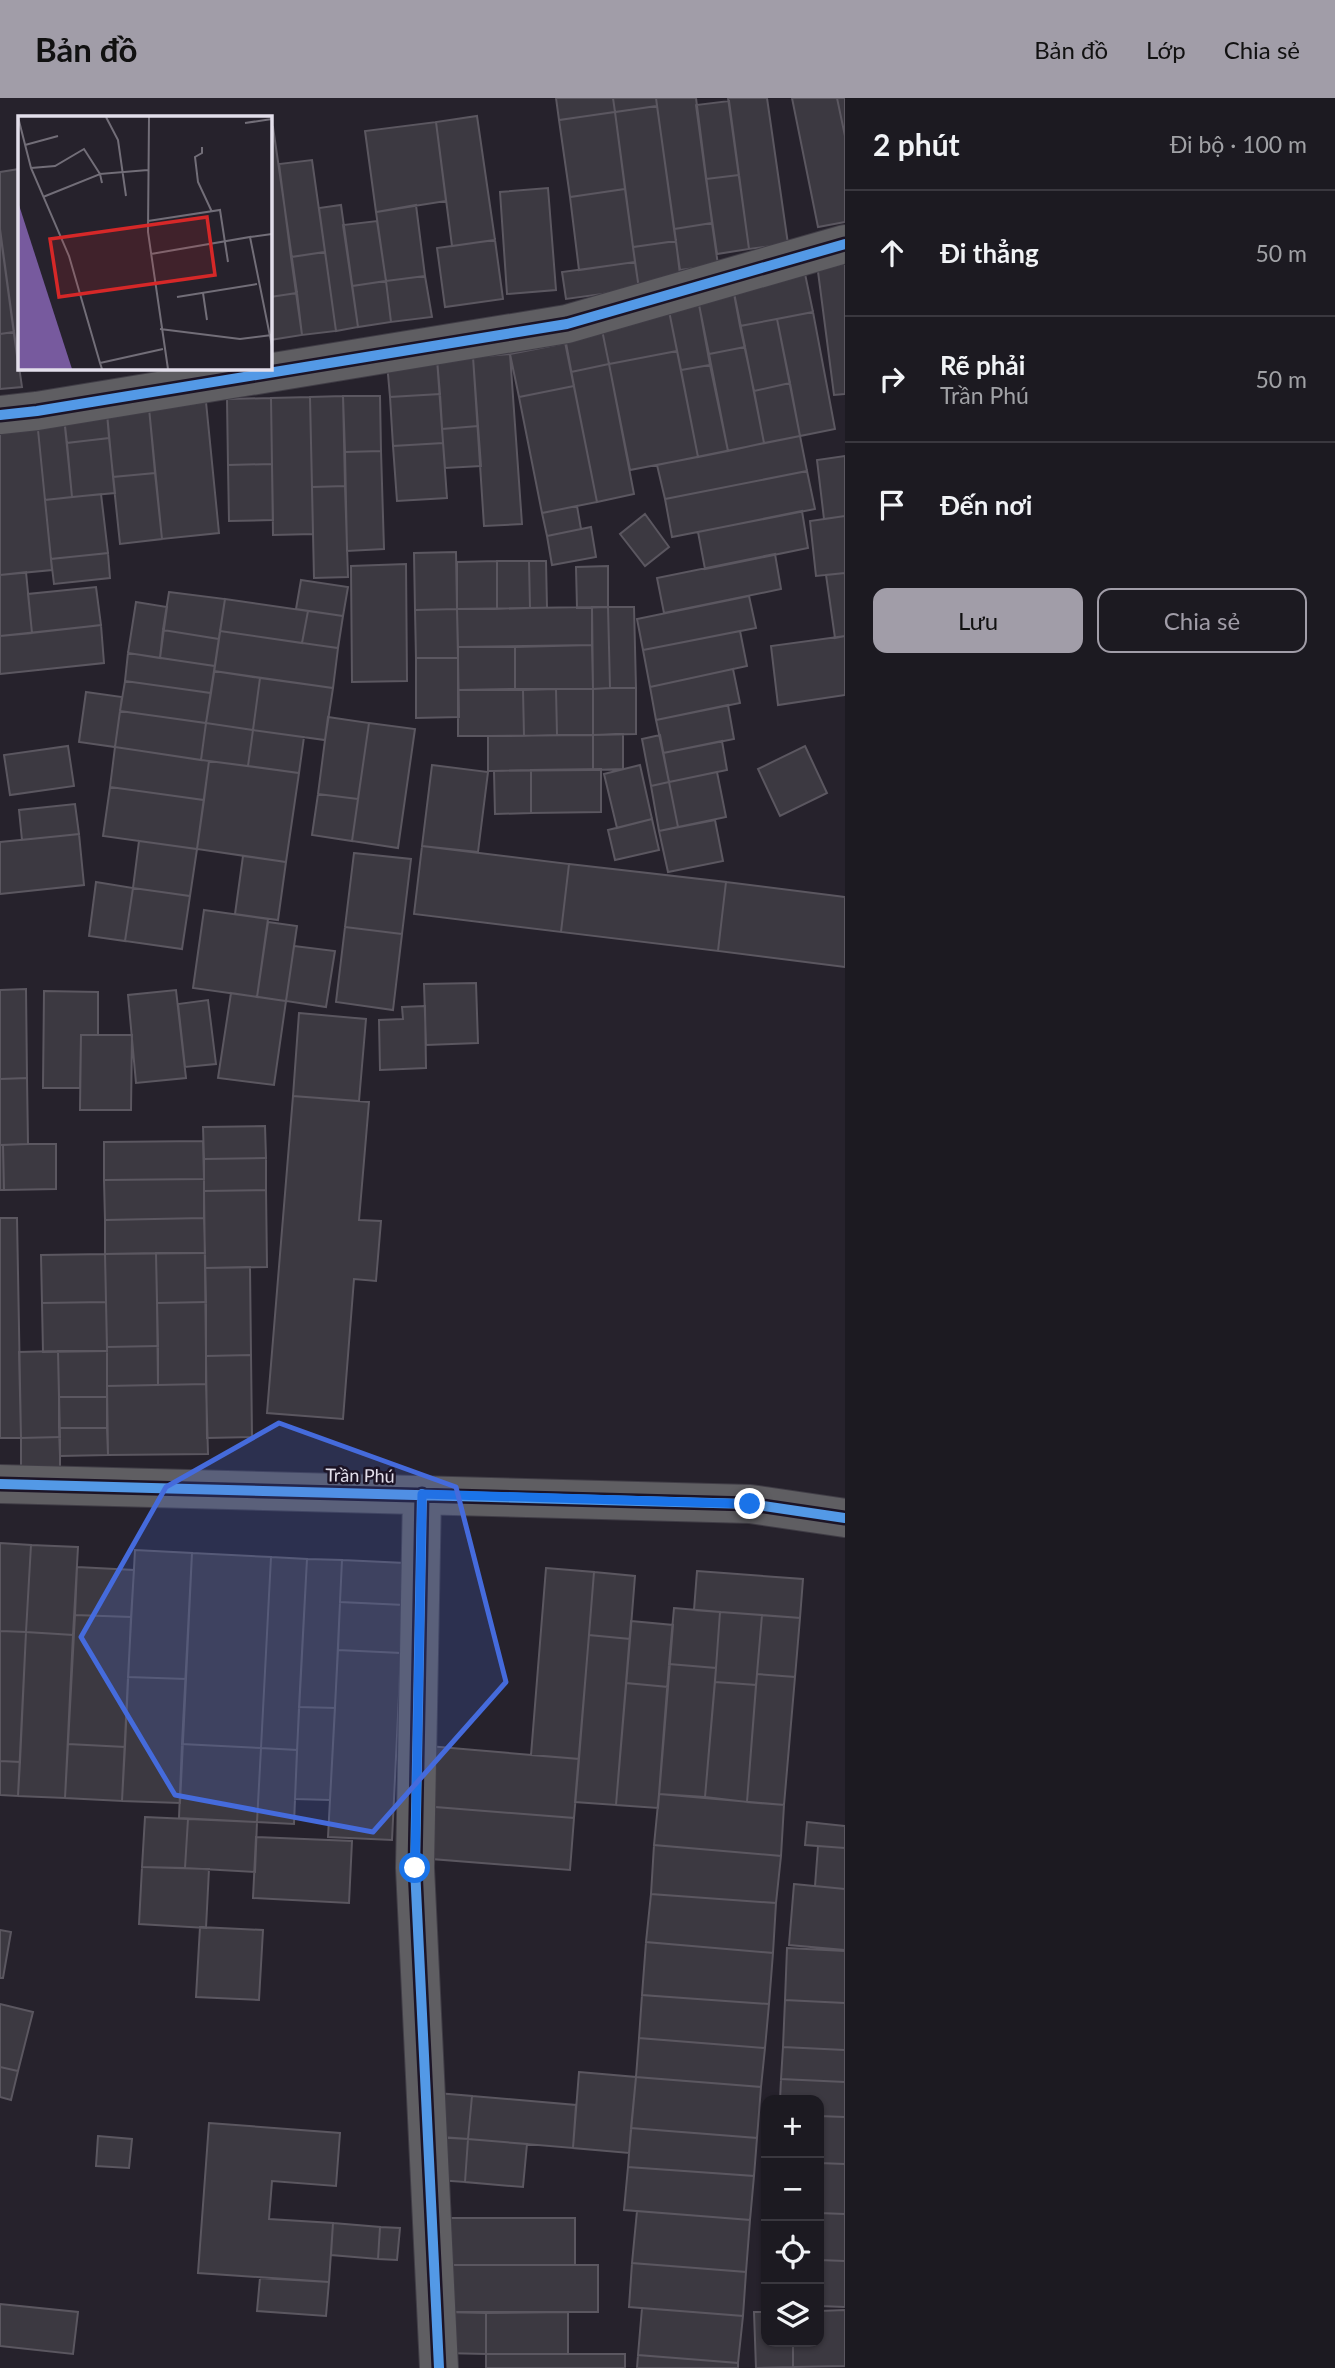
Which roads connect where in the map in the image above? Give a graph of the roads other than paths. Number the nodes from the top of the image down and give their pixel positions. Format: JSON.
{"nodes":[{"id":1,"x":845,"y":244,"type":"edge"},
{"id":2,"x":0,"y":415,"type":"edge"},
{"id":3,"x":0,"y":1484,"type":"edge"},
{"id":4,"x":422,"y":1494,"type":"junction"},
{"id":5,"x":845,"y":1518,"type":"edge"},
{"id":6,"x":439,"y":2368,"type":"edge"}],
"edges":[{"from":1,"to":2,"type":"street"},
{"from":3,"to":4,"type":"street","name":"Trần Phú"},
{"from":4,"to":5,"type":"street","name":"Trần Phú"},
{"from":4,"to":6,"type":"street"}]}
